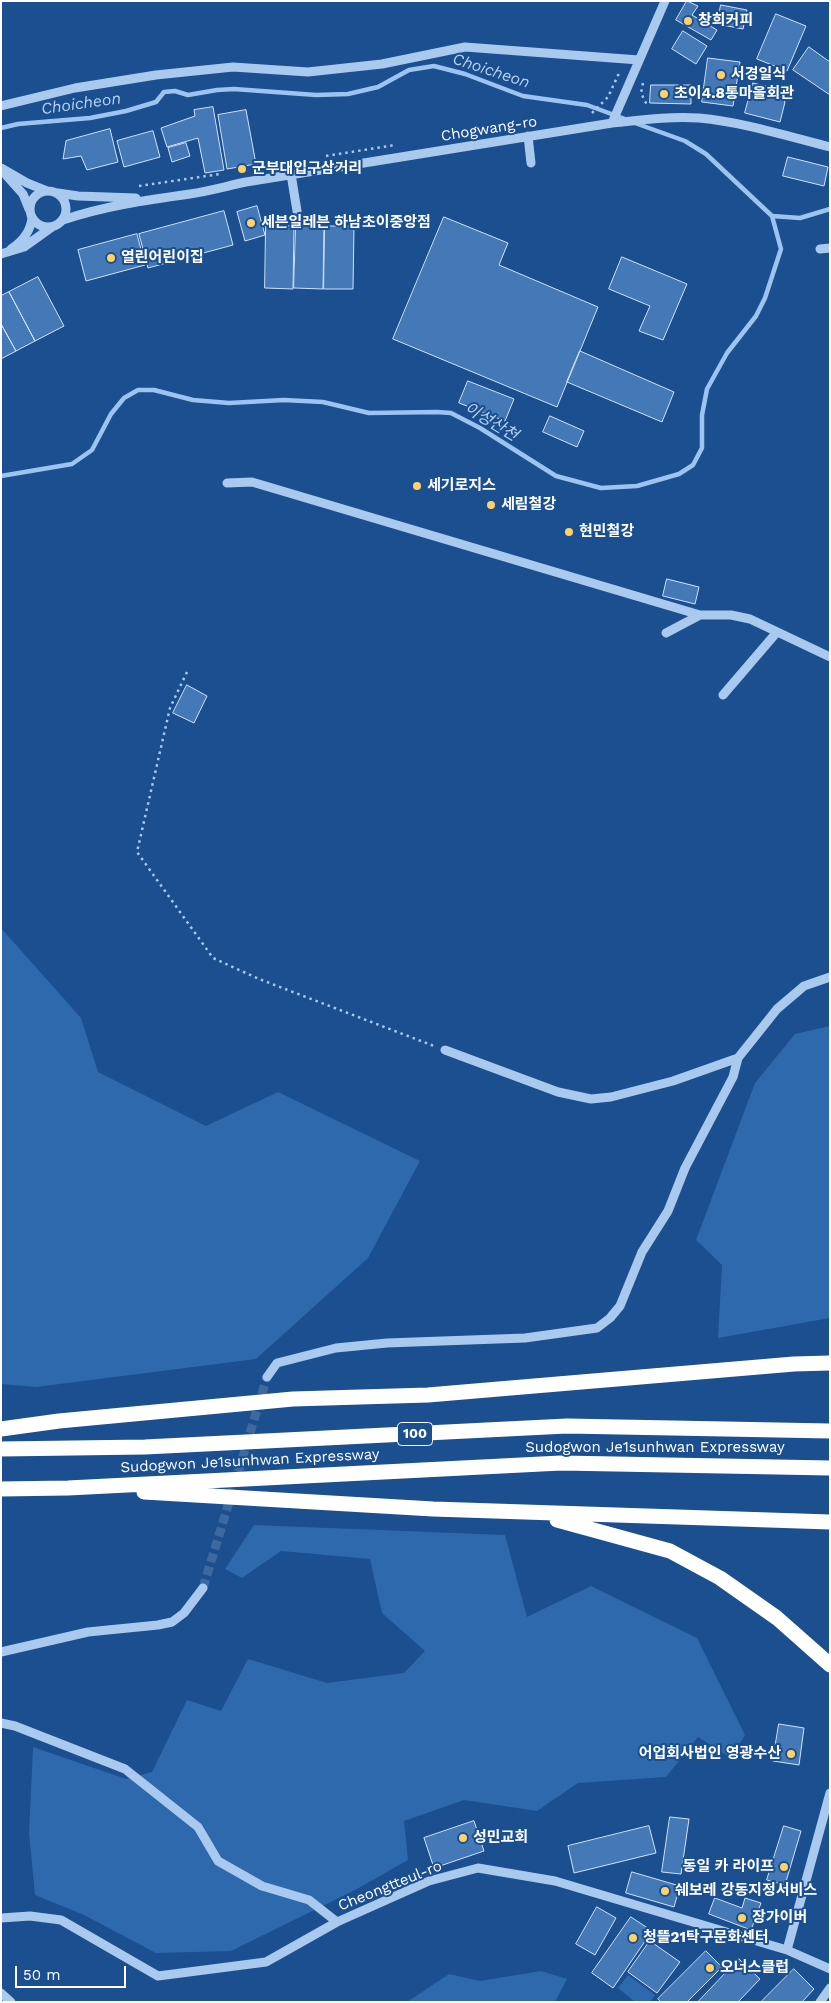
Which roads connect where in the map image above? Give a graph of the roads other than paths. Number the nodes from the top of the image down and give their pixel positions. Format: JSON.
{"nodes":[{"id":1,"x":665,"y":1,"type":"edge"},
{"id":2,"x":639,"y":60,"type":"junction"},
{"id":3,"x":1,"y":106,"type":"edge"},
{"id":4,"x":612,"y":123,"type":"junction"},
{"id":5,"x":528,"y":136,"type":"junction"},
{"id":6,"x":830,"y":147,"type":"edge"},
{"id":7,"x":531,"y":163,"type":"dead end"},
{"id":8,"x":1,"y":168,"type":"edge"},
{"id":9,"x":291,"y":174,"type":"junction"},
{"id":10,"x":48,"y":191,"type":"junction"},
{"id":11,"x":58,"y":193,"type":"junction"},
{"id":12,"x":152,"y":199,"type":"junction"},
{"id":13,"x":297,"y":211,"type":"dead end"},
{"id":14,"x":31,"y":214,"type":"junction"},
{"id":15,"x":63,"y":220,"type":"junction"},
{"id":16,"x":52,"y":227,"type":"junction"},
{"id":17,"x":1,"y":254,"type":"edge"},
{"id":18,"x":227,"y":483,"type":"dead end"},
{"id":19,"x":700,"y":615,"type":"junction"},
{"id":20,"x":778,"y":632,"type":"junction"},
{"id":21,"x":666,"y":633,"type":"dead end"},
{"id":22,"x":830,"y":657,"type":"edge"},
{"id":23,"x":722,"y":695,"type":"dead end"},
{"id":24,"x":830,"y":977,"type":"edge"},
{"id":25,"x":445,"y":1050,"type":"road end"},
{"id":26,"x":738,"y":1058,"type":"junction"},
{"id":27,"x":830,"y":1356,"type":"edge"},
{"id":28,"x":830,"y":1363,"type":"edge"},
{"id":29,"x":794,"y":1364,"type":"junction"},
{"id":30,"x":267,"y":1377,"type":"tunnel mouth"},
{"id":31,"x":1,"y":1429,"type":"edge"},
{"id":32,"x":830,"y":1431,"type":"edge"},
{"id":33,"x":1,"y":1449,"type":"edge"},
{"id":34,"x":830,"y":1468,"type":"edge"},
{"id":35,"x":68,"y":1488,"type":"junction"},
{"id":36,"x":1,"y":1489,"type":"edge"},
{"id":37,"x":534,"y":1513,"type":"junction"},
{"id":38,"x":830,"y":1522,"type":"edge"},
{"id":39,"x":203,"y":1588,"type":"tunnel mouth"},
{"id":40,"x":1,"y":1652,"type":"edge"},
{"id":41,"x":830,"y":1665,"type":"edge"},
{"id":42,"x":1,"y":1723,"type":"edge"},
{"id":43,"x":830,"y":1793,"type":"edge"},
{"id":44,"x":1,"y":1918,"type":"edge"},
{"id":45,"x":337,"y":1922,"type":"junction"},
{"id":46,"x":787,"y":1950,"type":"junction"},
{"id":47,"x":830,"y":1969,"type":"edge"},
{"id":48,"x":830,"y":1988,"type":"edge"},
{"id":49,"x":1,"y":1993,"type":"edge"},
{"id":50,"x":11,"y":2002,"type":"edge"},
{"id":51,"x":820,"y":2002,"type":"edge"}],
"edges":[{"from":1,"to":2,"type":"street"},
{"from":2,"to":3,"type":"street"},
{"from":2,"to":4,"type":"street"},
{"from":4,"to":5,"type":"street","name":"Chogwang-ro"},
{"from":4,"to":6,"type":"street","name":"Chogwang-ro"},
{"from":5,"to":7,"type":"street"},
{"from":5,"to":9,"type":"street","name":"Chogwang-ro"},
{"from":8,"to":10,"type":"street"},
{"from":8,"to":14,"type":"street"},
{"from":9,"to":12,"type":"street","name":"Chogwang-ro"},
{"from":9,"to":13,"type":"street"},
{"from":10,"to":11,"type":"street"},
{"from":10,"to":14,"type":"street"},
{"from":11,"to":12,"type":"street","name":"Chogwang-ro"},
{"from":11,"to":15,"type":"street"},
{"from":12,"to":15,"type":"street","name":"Chogwang-ro"},
{"from":14,"to":16,"type":"street"},
{"from":14,"to":17,"type":"street"},
{"from":15,"to":16,"type":"street"},
{"from":16,"to":17,"type":"street"},
{"from":18,"to":19,"type":"street"},
{"from":19,"to":20,"type":"street"},
{"from":19,"to":21,"type":"street"},
{"from":20,"to":22,"type":"street"},
{"from":20,"to":23,"type":"street"},
{"from":24,"to":26,"type":"street"},
{"from":25,"to":26,"type":"street"},
{"from":26,"to":30,"type":"street"},
{"from":27,"to":29,"type":"highway"},
{"from":28,"to":29,"type":"highway"},
{"from":29,"to":31,"type":"highway"},
{"from":32,"to":33,"type":"highway","name":"Sudogwon Je1sunhwan Expressway","number":"100"},
{"from":34,"to":35,"type":"highway","name":"Sudogwon Je1sunhwan Expressway"},
{"from":35,"to":36,"type":"highway","name":"Sudogwon Je1sunhwan Expressway"},
{"from":35,"to":37,"type":"highway"},
{"from":37,"to":38,"type":"highway"},
{"from":37,"to":41,"type":"highway"},
{"from":39,"to":40,"type":"street"},
{"from":42,"to":45,"type":"street"},
{"from":43,"to":46,"type":"street"},
{"from":44,"to":45,"type":"street","name":"Cheongtteul-ro"},
{"from":45,"to":46,"type":"street","name":"Cheongtteul-ro"},
{"from":46,"to":47,"type":"street","name":"Cheongtteul-ro"},
{"from":48,"to":51,"type":"street"},
{"from":49,"to":50,"type":"street"}]}
